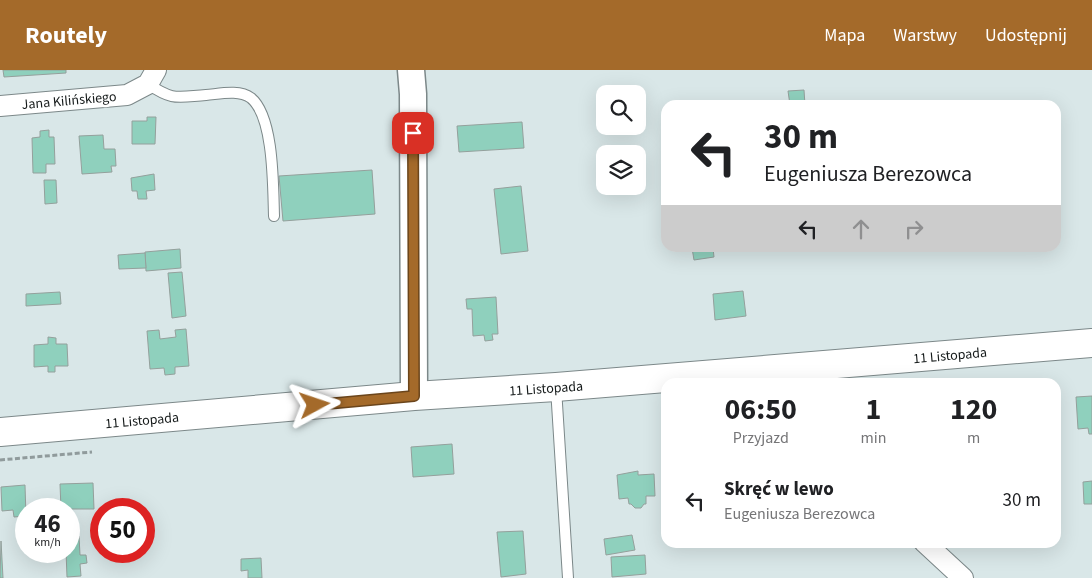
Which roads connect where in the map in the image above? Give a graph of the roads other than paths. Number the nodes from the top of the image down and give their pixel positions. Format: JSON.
{"nodes":[{"id":1,"x":411,"y":70,"type":"edge"},
{"id":2,"x":152,"y":77,"type":"edge"},
{"id":3,"x":0,"y":106,"type":"edge"},
{"id":4,"x":274,"y":216,"type":"dead end"},
{"id":5,"x":1092,"y":344,"type":"edge"},
{"id":6,"x":766,"y":376,"type":"edge"},
{"id":7,"x":728,"y":378,"type":"edge"},
{"id":8,"x":661,"y":382,"type":"edge"},
{"id":9,"x":556,"y":387,"type":"junction"},
{"id":10,"x":414,"y":396,"type":"junction"},
{"id":11,"x":0,"y":432,"type":"edge"},
{"id":12,"x":930,"y":548,"type":"edge"},
{"id":13,"x":568,"y":578,"type":"edge"},
{"id":14,"x":963,"y":578,"type":"edge"}],
"edges":[{"from":1,"to":10,"type":"street"},
{"from":2,"to":3,"type":"street","name":"Jana Kilińskiego"},
{"from":2,"to":4,"type":"lane"},
{"from":5,"to":6,"type":"main road","name":"11 Listopada"},
{"from":6,"to":7,"type":"main road","name":"11 Listopada"},
{"from":8,"to":9,"type":"main road","name":"11 Listopada"},
{"from":9,"to":10,"type":"main road","name":"11 Listopada"},
{"from":9,"to":13,"type":"lane"},
{"from":10,"to":11,"type":"main road","name":"11 Listopada"},
{"from":12,"to":14,"type":"street"}]}
